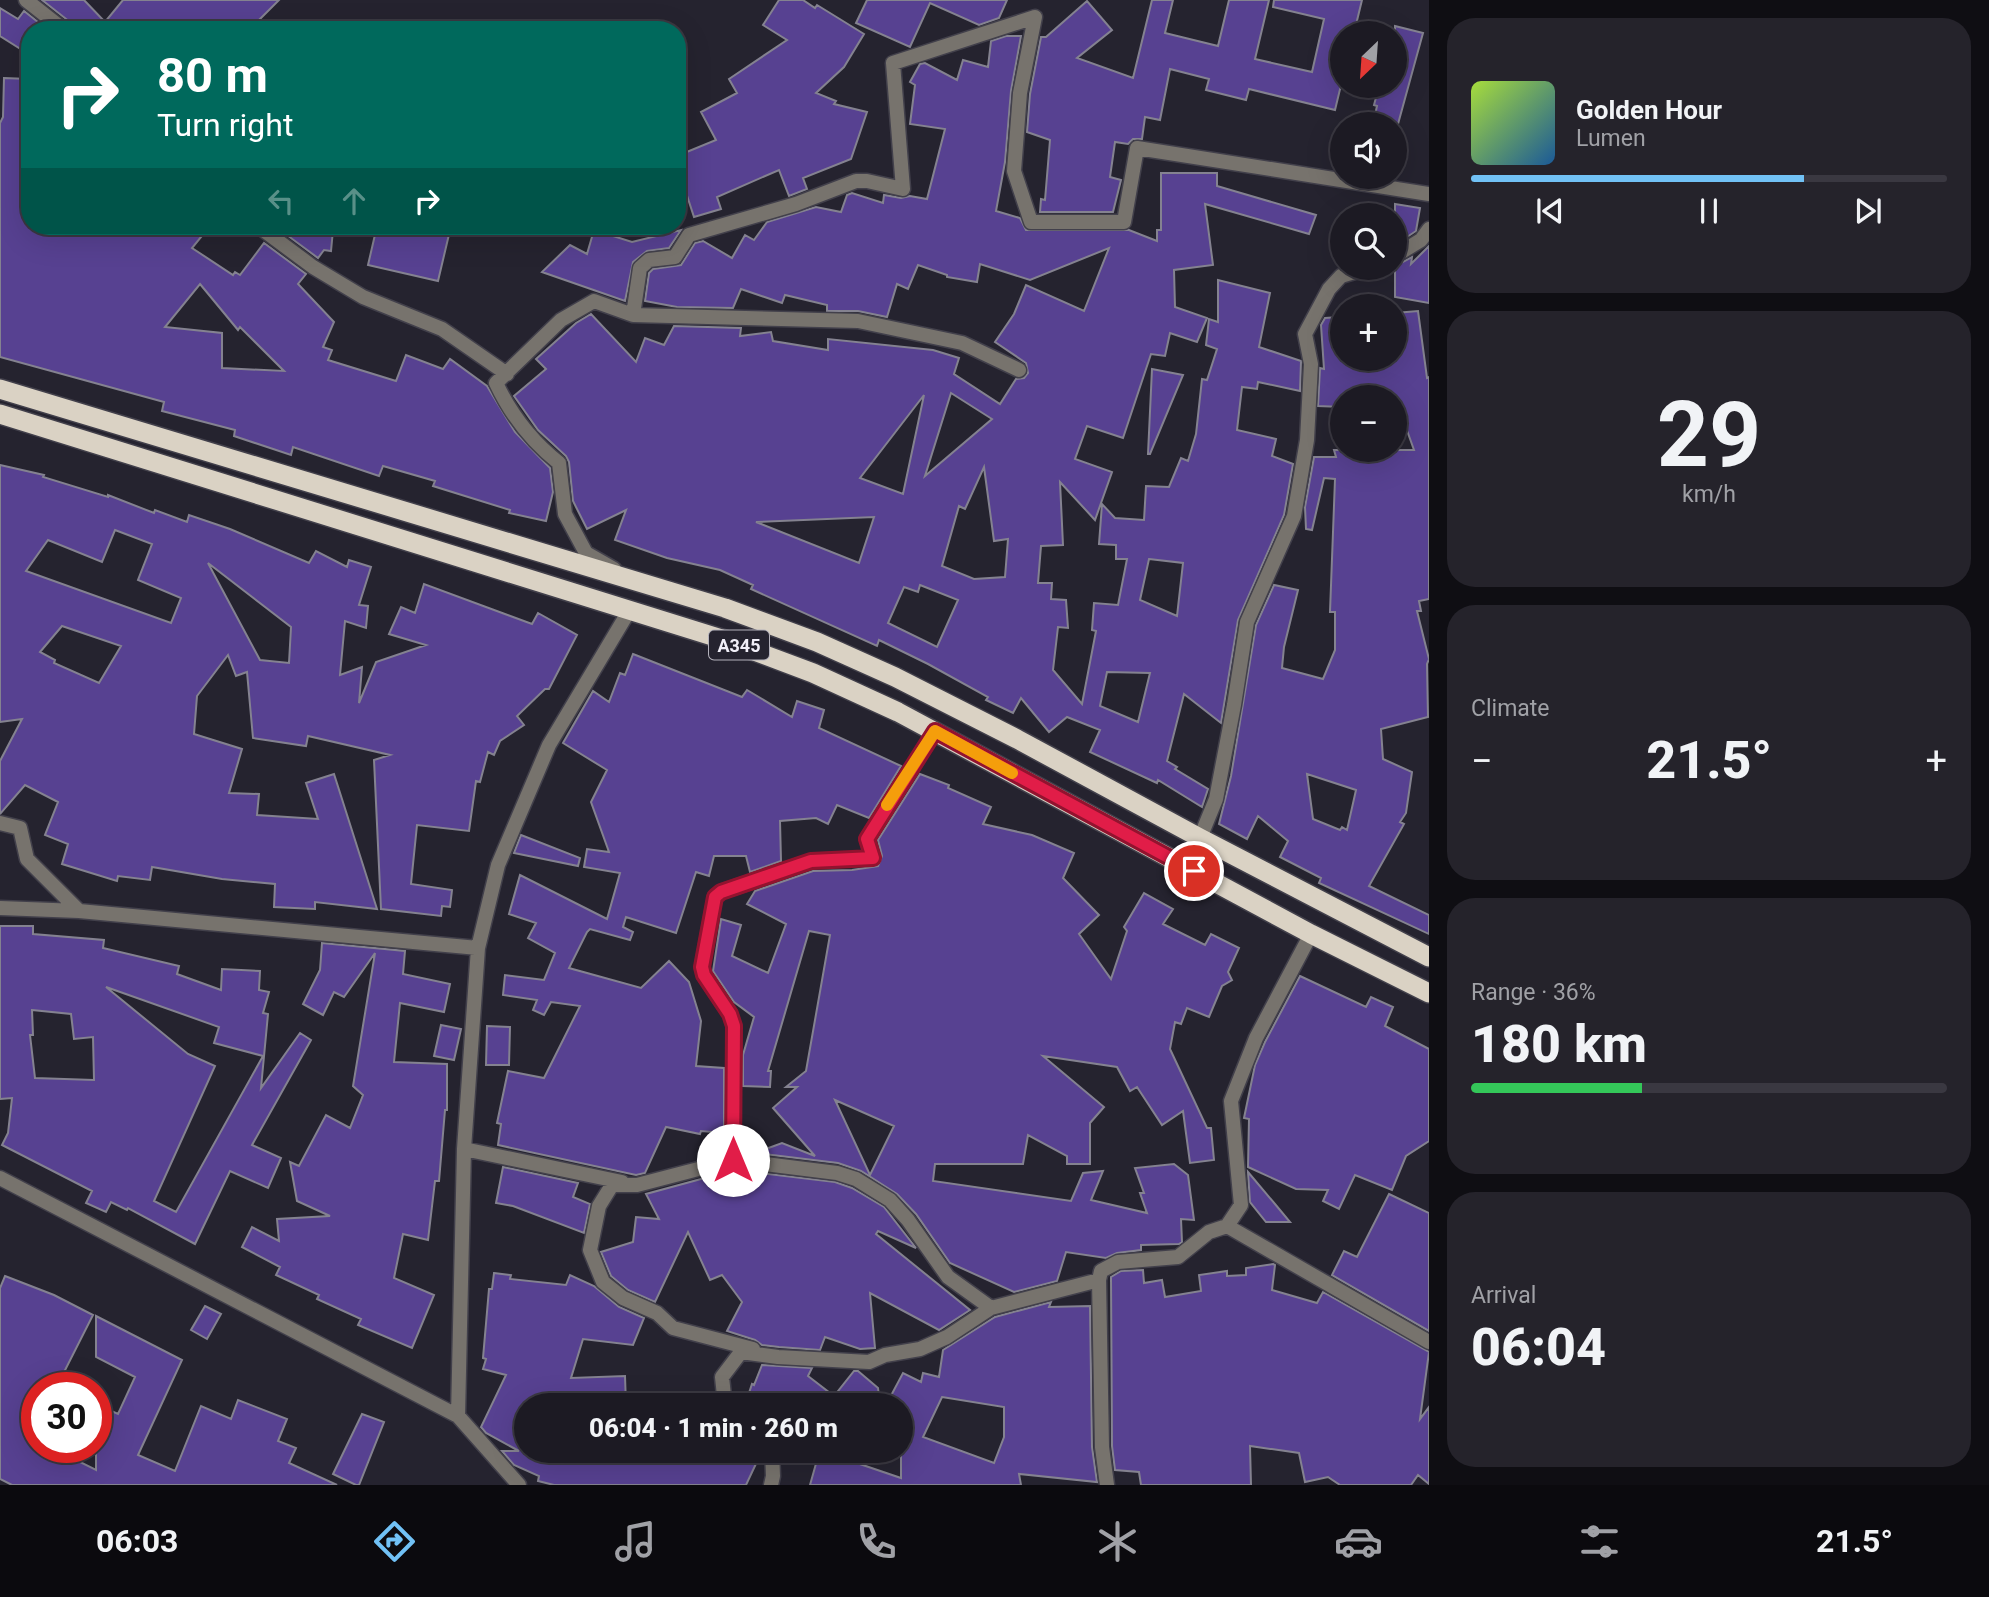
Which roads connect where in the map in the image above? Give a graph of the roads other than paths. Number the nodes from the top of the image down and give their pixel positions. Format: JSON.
{"nodes":[{"id":1,"x":26,"y":0,"type":"edge"},
{"id":2,"x":53,"y":21,"type":"edge"},
{"id":3,"x":1429,"y":194,"type":"edge"},
{"id":4,"x":1429,"y":229,"type":"edge"},
{"id":5,"x":270,"y":235,"type":"edge"},
{"id":6,"x":1407,"y":249,"type":"edge"},
{"id":7,"x":1337,"y":280,"type":"edge"},
{"id":8,"x":633,"y":315,"type":"junction"},
{"id":9,"x":1019,"y":370,"type":"dead end"},
{"id":10,"x":507,"y":374,"type":"junction"},
{"id":11,"x":0,"y":388,"type":"edge"},
{"id":12,"x":0,"y":414,"type":"edge"},
{"id":13,"x":632,"y":580,"type":"junction"},
{"id":14,"x":629,"y":611,"type":"junction"},
{"id":15,"x":935,"y":731,"type":"junction"},
{"id":16,"x":0,"y":823,"type":"edge"},
{"id":17,"x":1200,"y":838,"type":"junction"},
{"id":18,"x":0,"y":908,"type":"edge"},
{"id":19,"x":79,"y":911,"type":"junction"},
{"id":20,"x":1311,"y":934,"type":"junction"},
{"id":21,"x":478,"y":948,"type":"junction"},
{"id":22,"x":1429,"y":957,"type":"edge"},
{"id":23,"x":1429,"y":993,"type":"edge"},
{"id":24,"x":464,"y":1149,"type":"junction"},
{"id":25,"x":733,"y":1160,"type":"junction"},
{"id":26,"x":0,"y":1178,"type":"edge"},
{"id":27,"x":637,"y":1185,"type":"junction"},
{"id":28,"x":1227,"y":1226,"type":"junction"},
{"id":29,"x":1099,"y":1280,"type":"junction"},
{"id":30,"x":991,"y":1308,"type":"junction"},
{"id":31,"x":1429,"y":1342,"type":"edge"},
{"id":32,"x":778,"y":1357,"type":"junction"},
{"id":33,"x":724,"y":1393,"type":"edge"},
{"id":34,"x":458,"y":1416,"type":"junction"},
{"id":35,"x":772,"y":1463,"type":"edge"},
{"id":36,"x":519,"y":1485,"type":"edge"},
{"id":37,"x":771,"y":1485,"type":"edge"},
{"id":38,"x":1107,"y":1485,"type":"edge"}],
"edges":[{"from":1,"to":2,"type":"street"},
{"from":3,"to":8,"type":"street"},
{"from":4,"to":6,"type":"street"},
{"from":5,"to":10,"type":"street"},
{"from":7,"to":17,"type":"street"},
{"from":8,"to":9,"type":"street"},
{"from":8,"to":10,"type":"street"},
{"from":10,"to":13,"type":"street"},
{"from":11,"to":13,"type":"highway","number":"A345"},
{"from":12,"to":14,"type":"highway","number":"A345"},
{"from":13,"to":17,"type":"highway","number":"A345"},
{"from":14,"to":15,"type":"highway","number":"A345"},
{"from":14,"to":21,"type":"street"},
{"from":15,"to":20,"type":"highway","number":"A345"},
{"from":15,"to":25,"type":"street"},
{"from":16,"to":19,"type":"street"},
{"from":17,"to":22,"type":"highway","number":"A345"},
{"from":18,"to":19,"type":"street"},
{"from":19,"to":21,"type":"street"},
{"from":20,"to":23,"type":"highway","number":"A345"},
{"from":20,"to":28,"type":"street"},
{"from":21,"to":24,"type":"street"},
{"from":24,"to":27,"type":"street"},
{"from":24,"to":34,"type":"street"},
{"from":25,"to":27,"type":"street"},
{"from":25,"to":30,"type":"street"},
{"from":26,"to":34,"type":"street"},
{"from":27,"to":32,"type":"street"},
{"from":28,"to":29,"type":"street"},
{"from":28,"to":31,"type":"street"},
{"from":29,"to":30,"type":"street"},
{"from":29,"to":38,"type":"street"},
{"from":30,"to":32,"type":"street"},
{"from":32,"to":33,"type":"street"},
{"from":34,"to":36,"type":"street"},
{"from":35,"to":37,"type":"street"}]}
